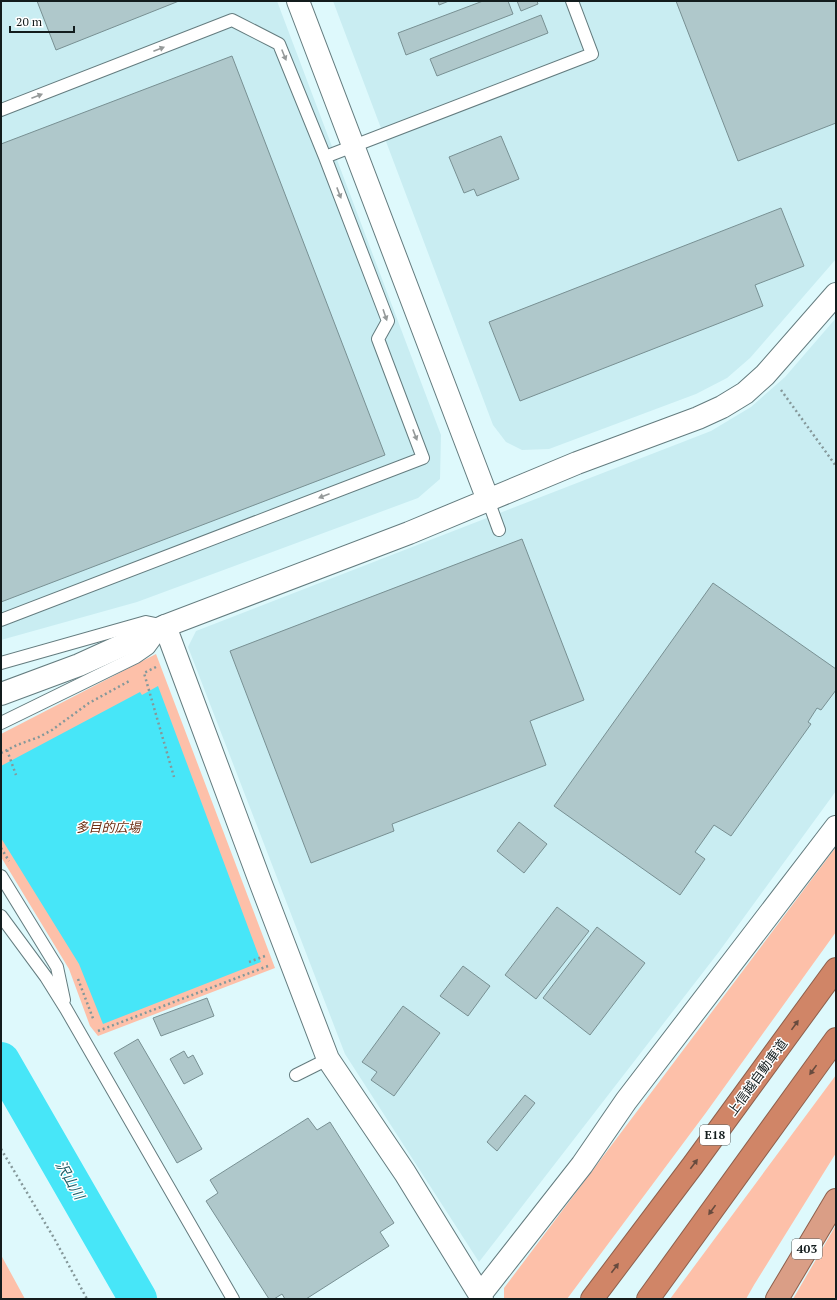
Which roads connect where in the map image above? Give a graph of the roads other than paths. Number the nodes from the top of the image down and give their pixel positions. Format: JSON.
{"nodes":[{"id":1,"x":298,"y":1,"type":"edge"},
{"id":2,"x":572,"y":1,"type":"edge"},
{"id":3,"x":1,"y":110,"type":"edge"},
{"id":4,"x":353,"y":146,"type":"junction"},
{"id":5,"x":325,"y":157,"type":"junction"},
{"id":6,"x":836,"y":294,"type":"edge"},
{"id":7,"x":488,"y":500,"type":"junction"},
{"id":8,"x":500,"y":530,"type":"dead end"},
{"id":9,"x":1,"y":620,"type":"edge"},
{"id":10,"x":165,"y":626,"type":"junction"},
{"id":11,"x":1,"y":663,"type":"edge"},
{"id":12,"x":1,"y":694,"type":"edge"},
{"id":13,"x":1,"y":723,"type":"edge"},
{"id":14,"x":836,"y":827,"type":"edge"},
{"id":15,"x":1,"y":876,"type":"edge"},
{"id":16,"x":1,"y":916,"type":"edge"},
{"id":17,"x":836,"y":969,"type":"edge"},
{"id":18,"x":66,"y":1009,"type":"junction"},
{"id":19,"x":836,"y":1039,"type":"edge"},
{"id":20,"x":328,"y":1059,"type":"junction"},
{"id":21,"x":296,"y":1075,"type":"dead end"},
{"id":22,"x":836,"y":1200,"type":"edge"},
{"id":23,"x":481,"y":1297,"type":"edge"},
{"id":24,"x":233,"y":1299,"type":"edge"},
{"id":25,"x":592,"y":1299,"type":"edge"},
{"id":26,"x":648,"y":1299,"type":"edge"},
{"id":27,"x":777,"y":1299,"type":"edge"}],
"edges":[{"from":1,"to":4,"type":"street"},
{"from":2,"to":4,"type":"lane"},
{"from":3,"to":5,"type":"lane","one_way":true},
{"from":4,"to":5,"type":"lane"},
{"from":4,"to":7,"type":"street"},
{"from":5,"to":9,"type":"lane","one_way":true},
{"from":6,"to":7,"type":"street"},
{"from":7,"to":8,"type":"lane"},
{"from":7,"to":10,"type":"street"},
{"from":10,"to":11,"type":"lane"},
{"from":10,"to":12,"type":"street"},
{"from":10,"to":13,"type":"lane"},
{"from":10,"to":20,"type":"street"},
{"from":14,"to":23,"type":"street"},
{"from":15,"to":18,"type":"lane"},
{"from":16,"to":18,"type":"lane"},
{"from":25,"to":17,"type":"highway","name":"上信越自動車道","number":"E18","one_way":true},
{"from":18,"to":24,"type":"lane"},
{"from":19,"to":26,"type":"highway","one_way":true},
{"from":20,"to":21,"type":"lane"},
{"from":20,"to":23,"type":"street"},
{"from":22,"to":27,"type":"highway","number":"403"}]}
